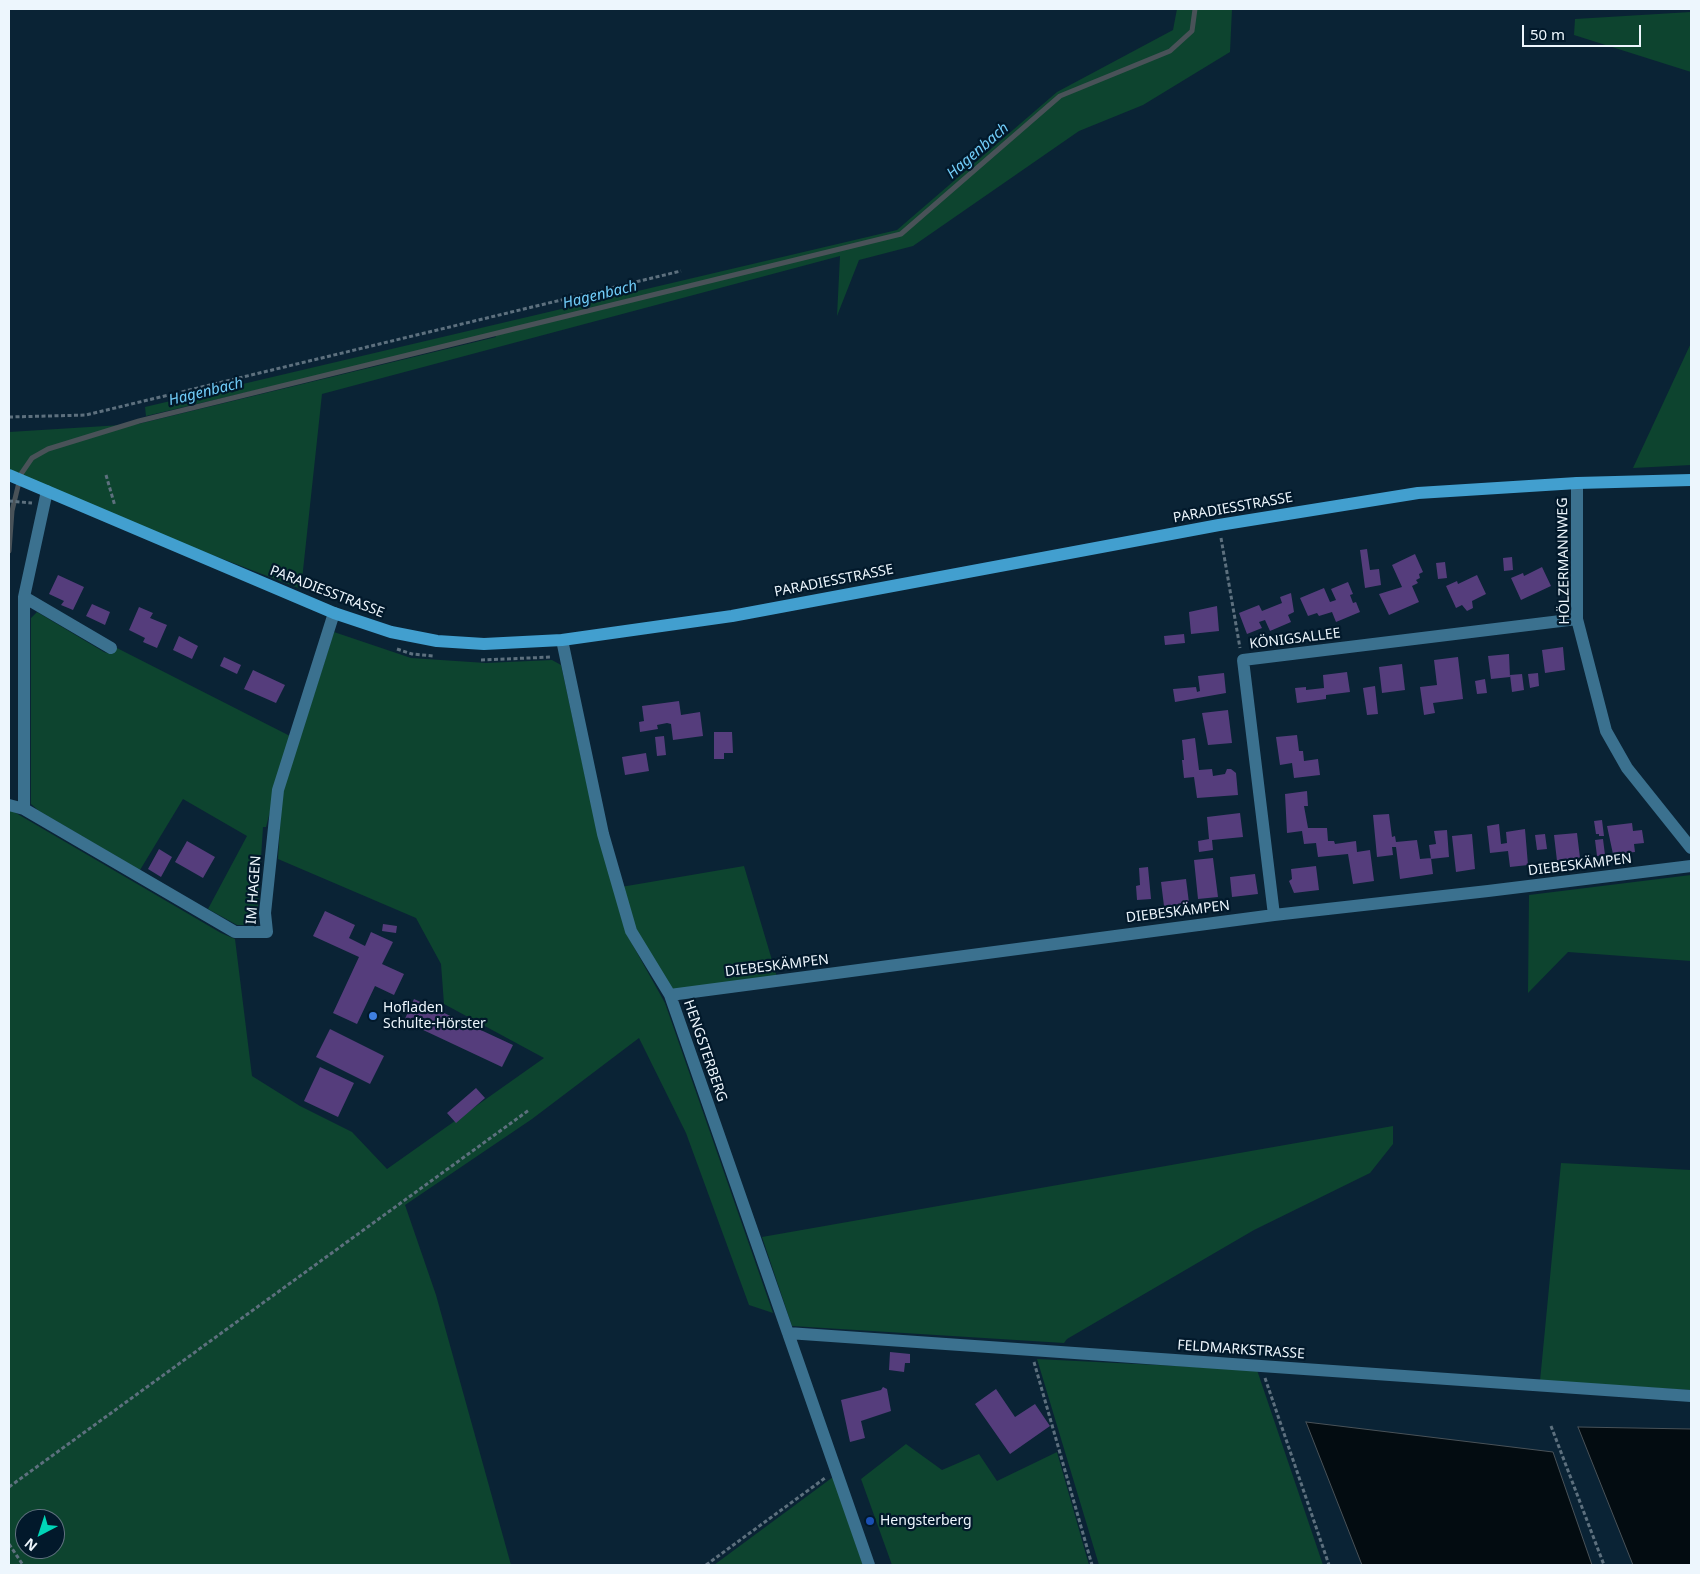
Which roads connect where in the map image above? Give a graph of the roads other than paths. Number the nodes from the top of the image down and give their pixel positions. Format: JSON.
{"nodes":[{"id":1,"x":10,"y":476,"type":"edge"},
{"id":2,"x":1691,"y":480,"type":"edge"},
{"id":3,"x":1578,"y":482,"type":"junction"},
{"id":4,"x":47,"y":491,"type":"junction"},
{"id":5,"x":24,"y":596,"type":"junction"},
{"id":6,"x":334,"y":613,"type":"junction"},
{"id":7,"x":1577,"y":619,"type":"junction"},
{"id":8,"x":562,"y":640,"type":"junction"},
{"id":9,"x":111,"y":648,"type":"dead end"},
{"id":10,"x":9,"y":805,"type":"edge"},
{"id":11,"x":24,"y":809,"type":"junction"},
{"id":12,"x":1691,"y":848,"type":"edge"},
{"id":13,"x":1691,"y":866,"type":"edge"},
{"id":14,"x":1274,"y":915,"type":"junction"},
{"id":15,"x":670,"y":995,"type":"junction"},
{"id":16,"x":788,"y":1333,"type":"junction"},
{"id":17,"x":1691,"y":1396,"type":"edge"},
{"id":18,"x":870,"y":1565,"type":"edge"}],
"edges":[{"from":1,"to":4,"type":"main road","name":"PARADIESSTRASSE"},
{"from":2,"to":3,"type":"main road","name":"PARADIESSTRASSE"},
{"from":3,"to":7,"type":"street","name":"HÖLZERMANNWEG"},
{"from":3,"to":8,"type":"main road","name":"PARADIESSTRASSE"},
{"from":4,"to":5,"type":"street"},
{"from":4,"to":6,"type":"main road","name":"PARADIESSTRASSE"},
{"from":5,"to":9,"type":"street"},
{"from":5,"to":11,"type":"street"},
{"from":6,"to":8,"type":"main road","name":"PARADIESSTRASSE"},
{"from":6,"to":11,"type":"street","name":"IM HAGEN"},
{"from":7,"to":12,"type":"street","name":"HÖLZERMANNWEG"},
{"from":7,"to":14,"type":"street","name":"KÖNIGSALLEE"},
{"from":8,"to":15,"type":"street","name":"HENGSTERBERG"},
{"from":10,"to":11,"type":"street"},
{"from":13,"to":14,"type":"street","name":"DIEBESKÄMPEN"},
{"from":14,"to":15,"type":"street","name":"DIEBESKÄMPEN"},
{"from":15,"to":16,"type":"street","name":"HENGSTERBERG"},
{"from":16,"to":17,"type":"street","name":"FELDMARKSTRASSE"},
{"from":16,"to":18,"type":"street","name":"HENGSTERBERG"}]}
